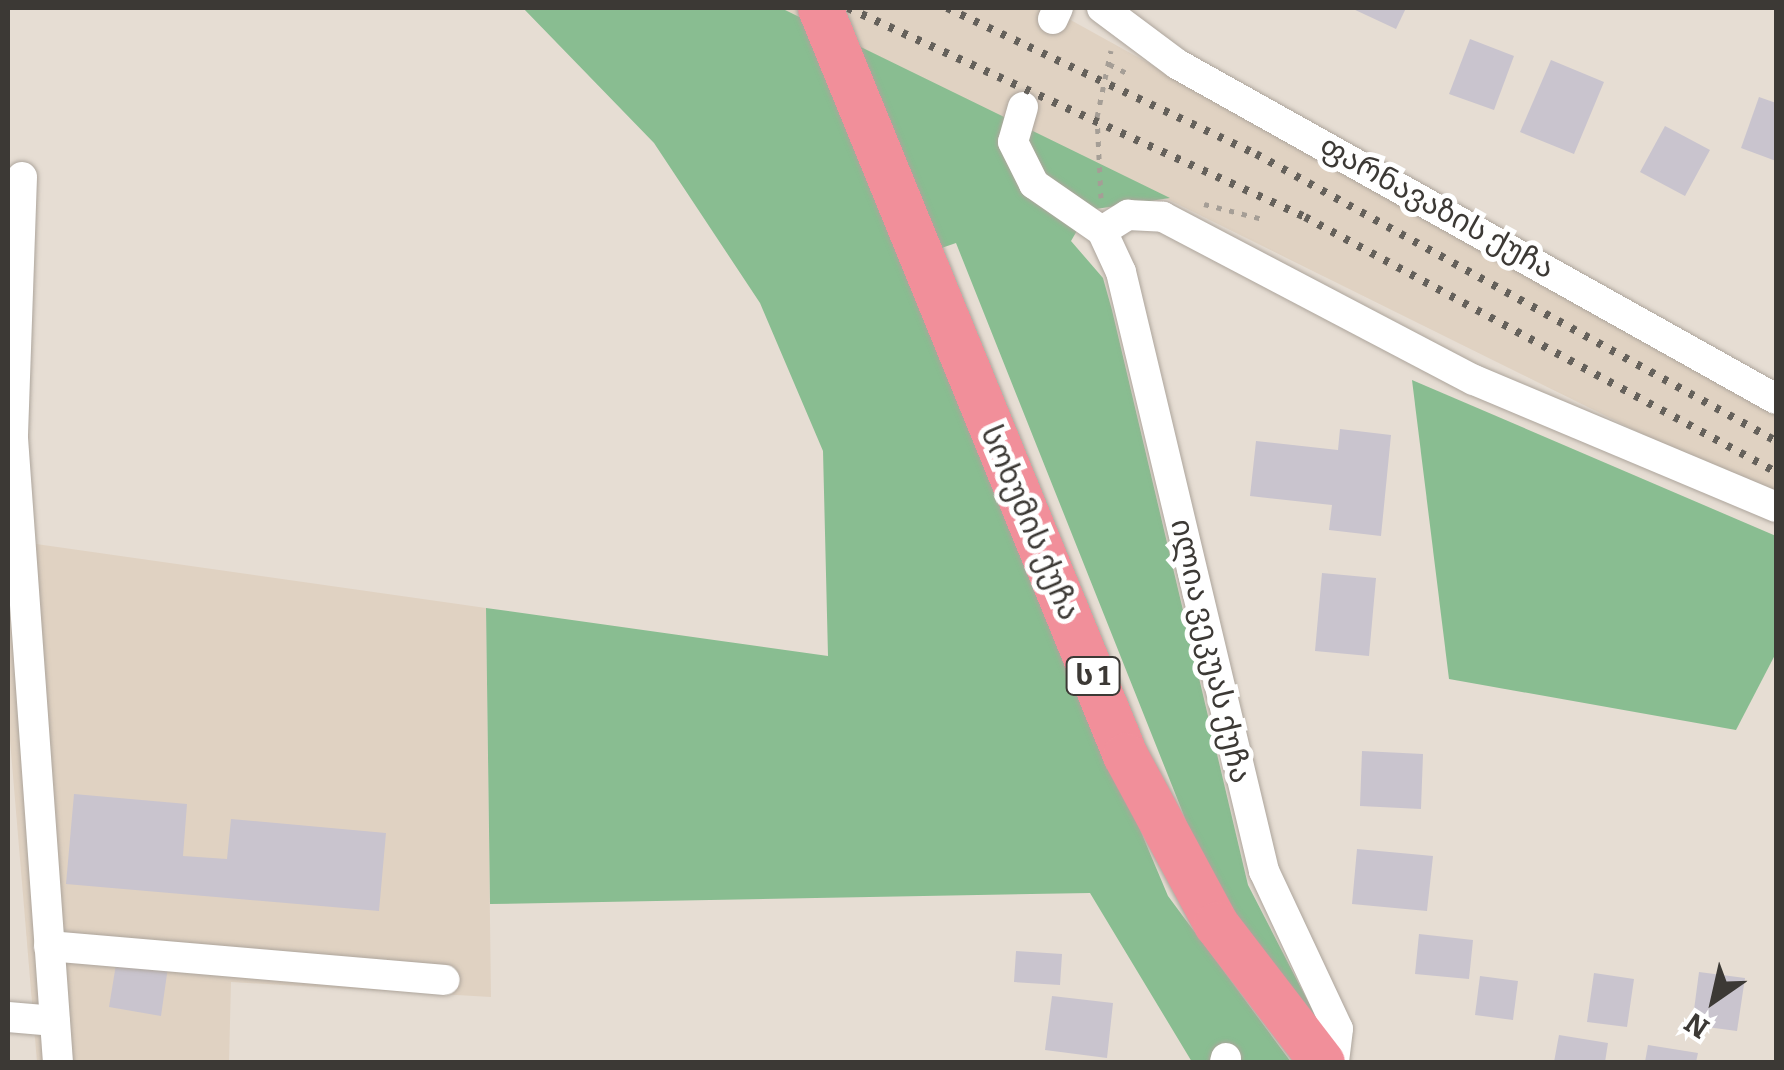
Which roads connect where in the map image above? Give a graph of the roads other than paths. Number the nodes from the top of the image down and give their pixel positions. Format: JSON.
{"nodes":[{"id":1,"x":820,"y":8,"type":"edge"},
{"id":2,"x":1110,"y":13,"type":"edge"},
{"id":3,"x":1023,"y":107,"type":"dead end"},
{"id":4,"x":22,"y":177,"type":"dead end"},
{"id":5,"x":1102,"y":230,"type":"junction"},
{"id":6,"x":1776,"y":400,"type":"edge"},
{"id":7,"x":10,"y":437,"type":"edge"},
{"id":8,"x":1776,"y":507,"type":"edge"},
{"id":9,"x":49,"y":946,"type":"junction"},
{"id":10,"x":446,"y":980,"type":"dead end"},
{"id":11,"x":8,"y":1017,"type":"edge"},
{"id":12,"x":55,"y":1021,"type":"junction"},
{"id":13,"x":58,"y":1062,"type":"edge"},
{"id":14,"x":1322,"y":1062,"type":"edge"},
{"id":15,"x":1334,"y":1062,"type":"edge"}],
"edges":[{"from":1,"to":14,"type":"highway","name":"სოხუმის ქუჩა","number":"ს 1"},
{"from":2,"to":6,"type":"street","name":"ფარნავაზის ქუჩა"},
{"from":3,"to":5,"type":"street"},
{"from":4,"to":7,"type":"street"},
{"from":5,"to":8,"type":"street"},
{"from":5,"to":15,"type":"street","name":"ილია ვეკუას ქუჩა"},
{"from":7,"to":9,"type":"street"},
{"from":9,"to":10,"type":"street"},
{"from":9,"to":12,"type":"street"},
{"from":11,"to":12,"type":"street"},
{"from":12,"to":13,"type":"street"}]}
